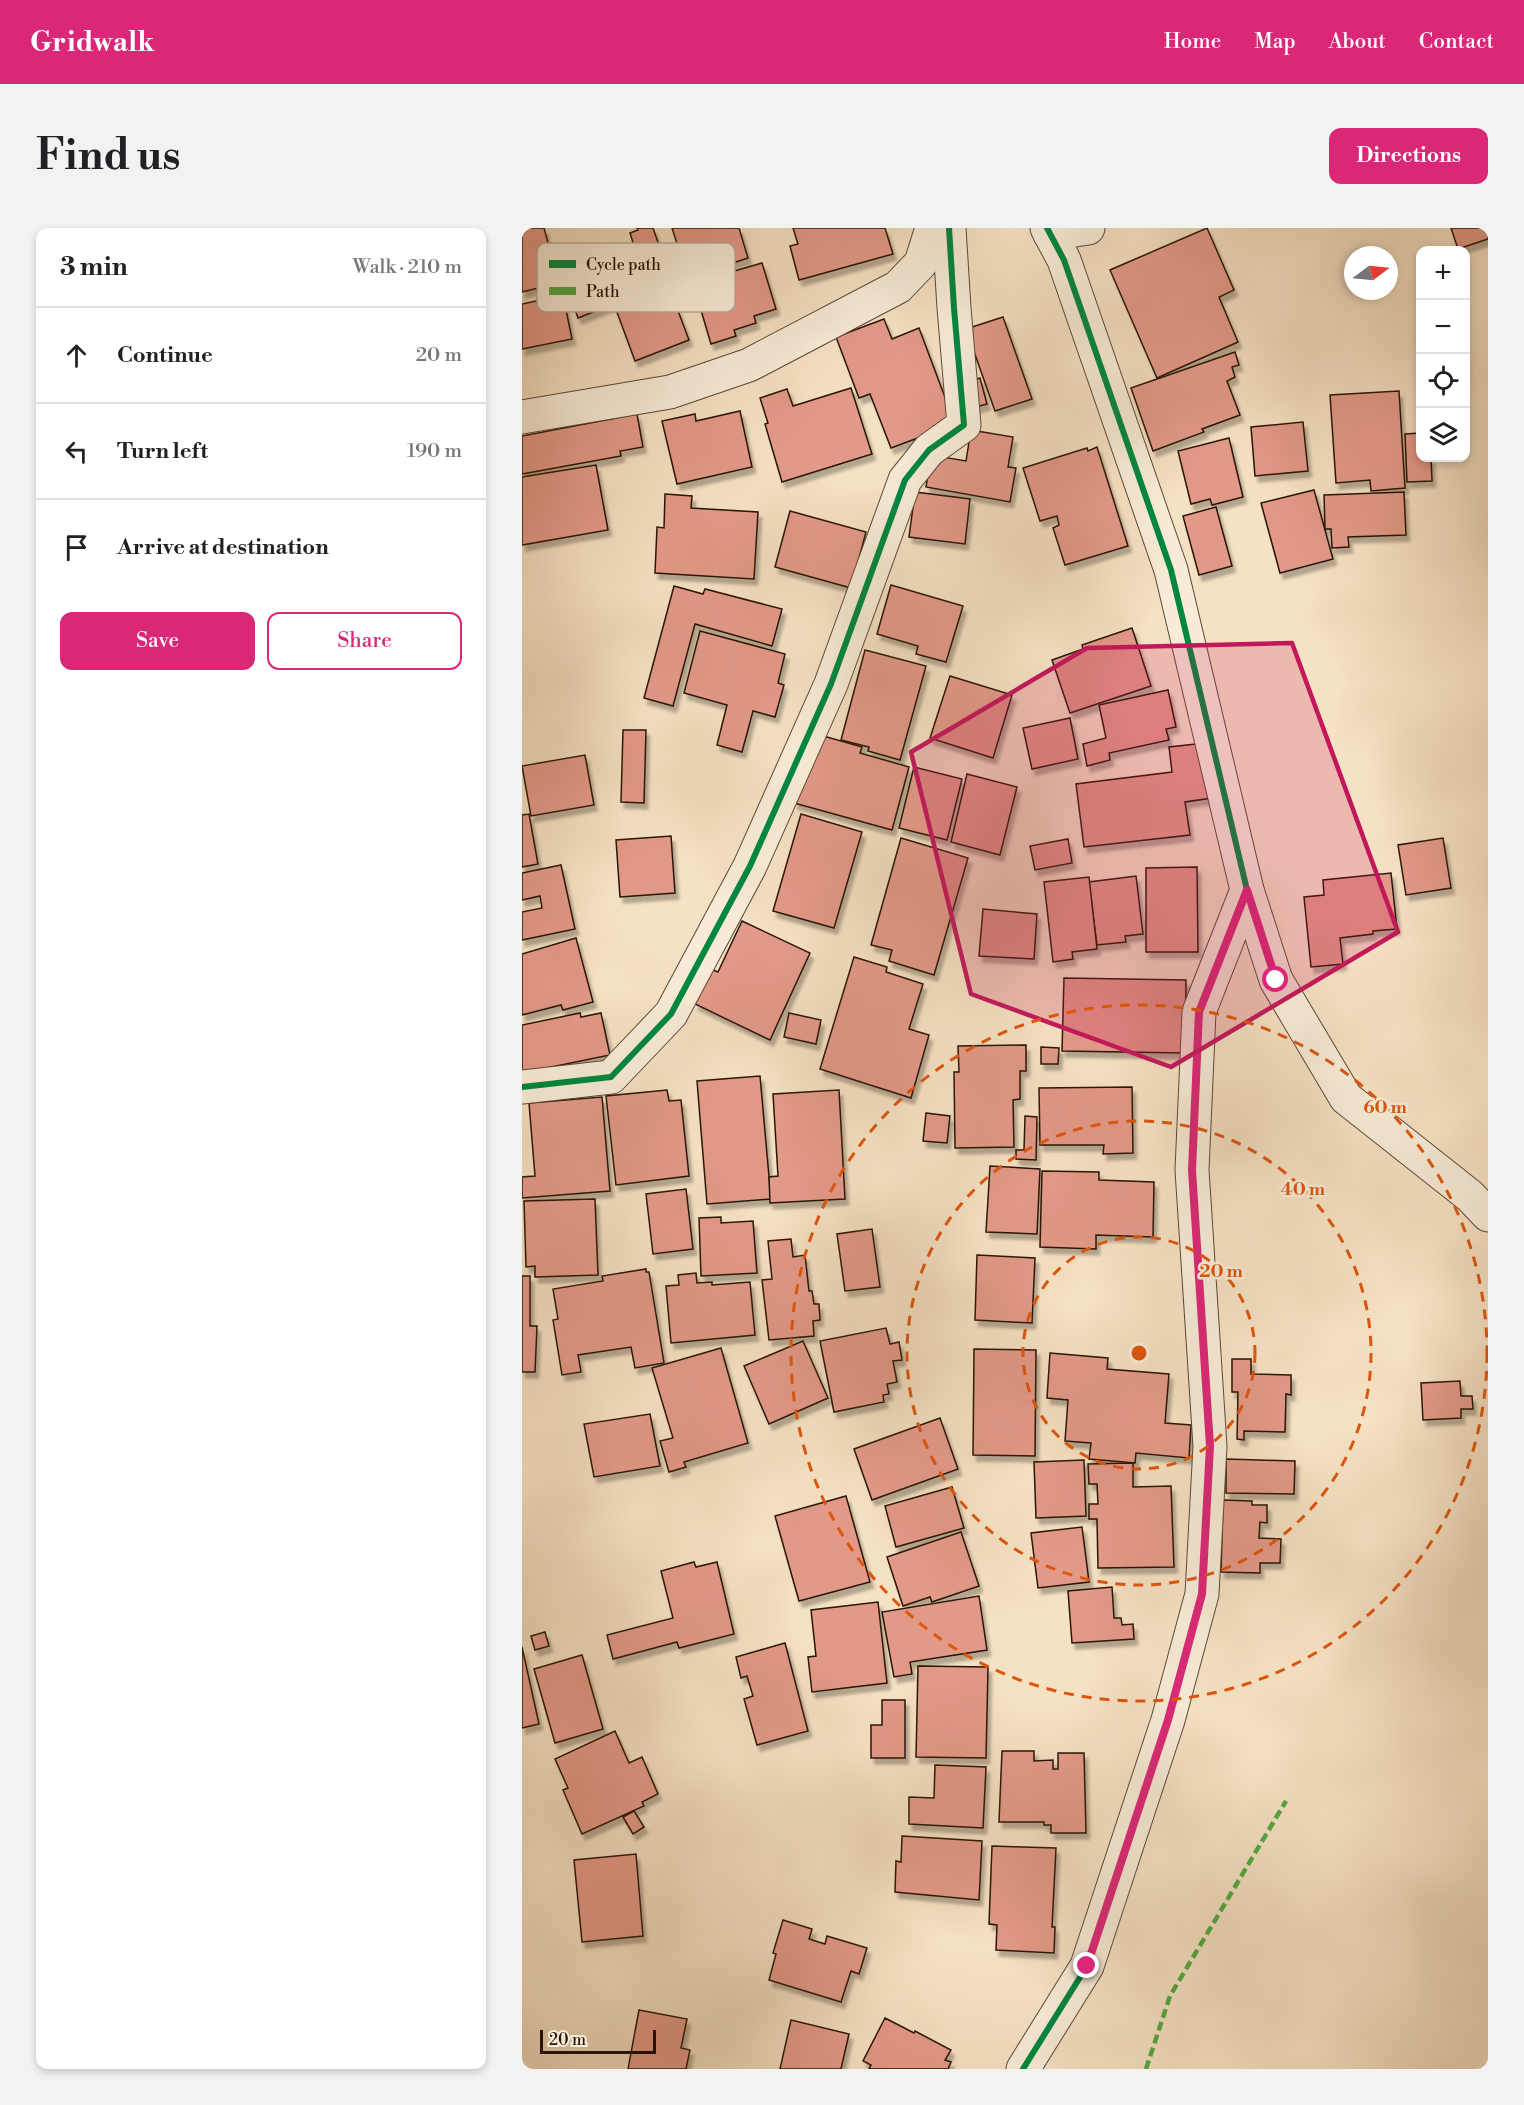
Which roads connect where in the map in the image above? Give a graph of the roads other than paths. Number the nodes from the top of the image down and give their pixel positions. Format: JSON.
{"nodes":[{"id":1,"x":932,"y":228,"type":"edge"},
{"id":2,"x":949,"y":228,"type":"edge"},
{"id":3,"x":1088,"y":228,"type":"edge"},
{"id":4,"x":1049,"y":231,"type":"edge"},
{"id":5,"x":522,"y":417,"type":"edge"},
{"id":6,"x":1247,"y":890,"type":"junction"},
{"id":7,"x":522,"y":1087,"type":"edge"},
{"id":8,"x":1488,"y":1215,"type":"edge"},
{"id":9,"x":1023,"y":2069,"type":"edge"}],
"edges":[{"from":1,"to":5,"type":"street"},
{"from":2,"to":7,"type":"street"},
{"from":3,"to":4,"type":"street"},
{"from":4,"to":6,"type":"street"},
{"from":6,"to":8,"type":"street"},
{"from":6,"to":9,"type":"street"}]}
